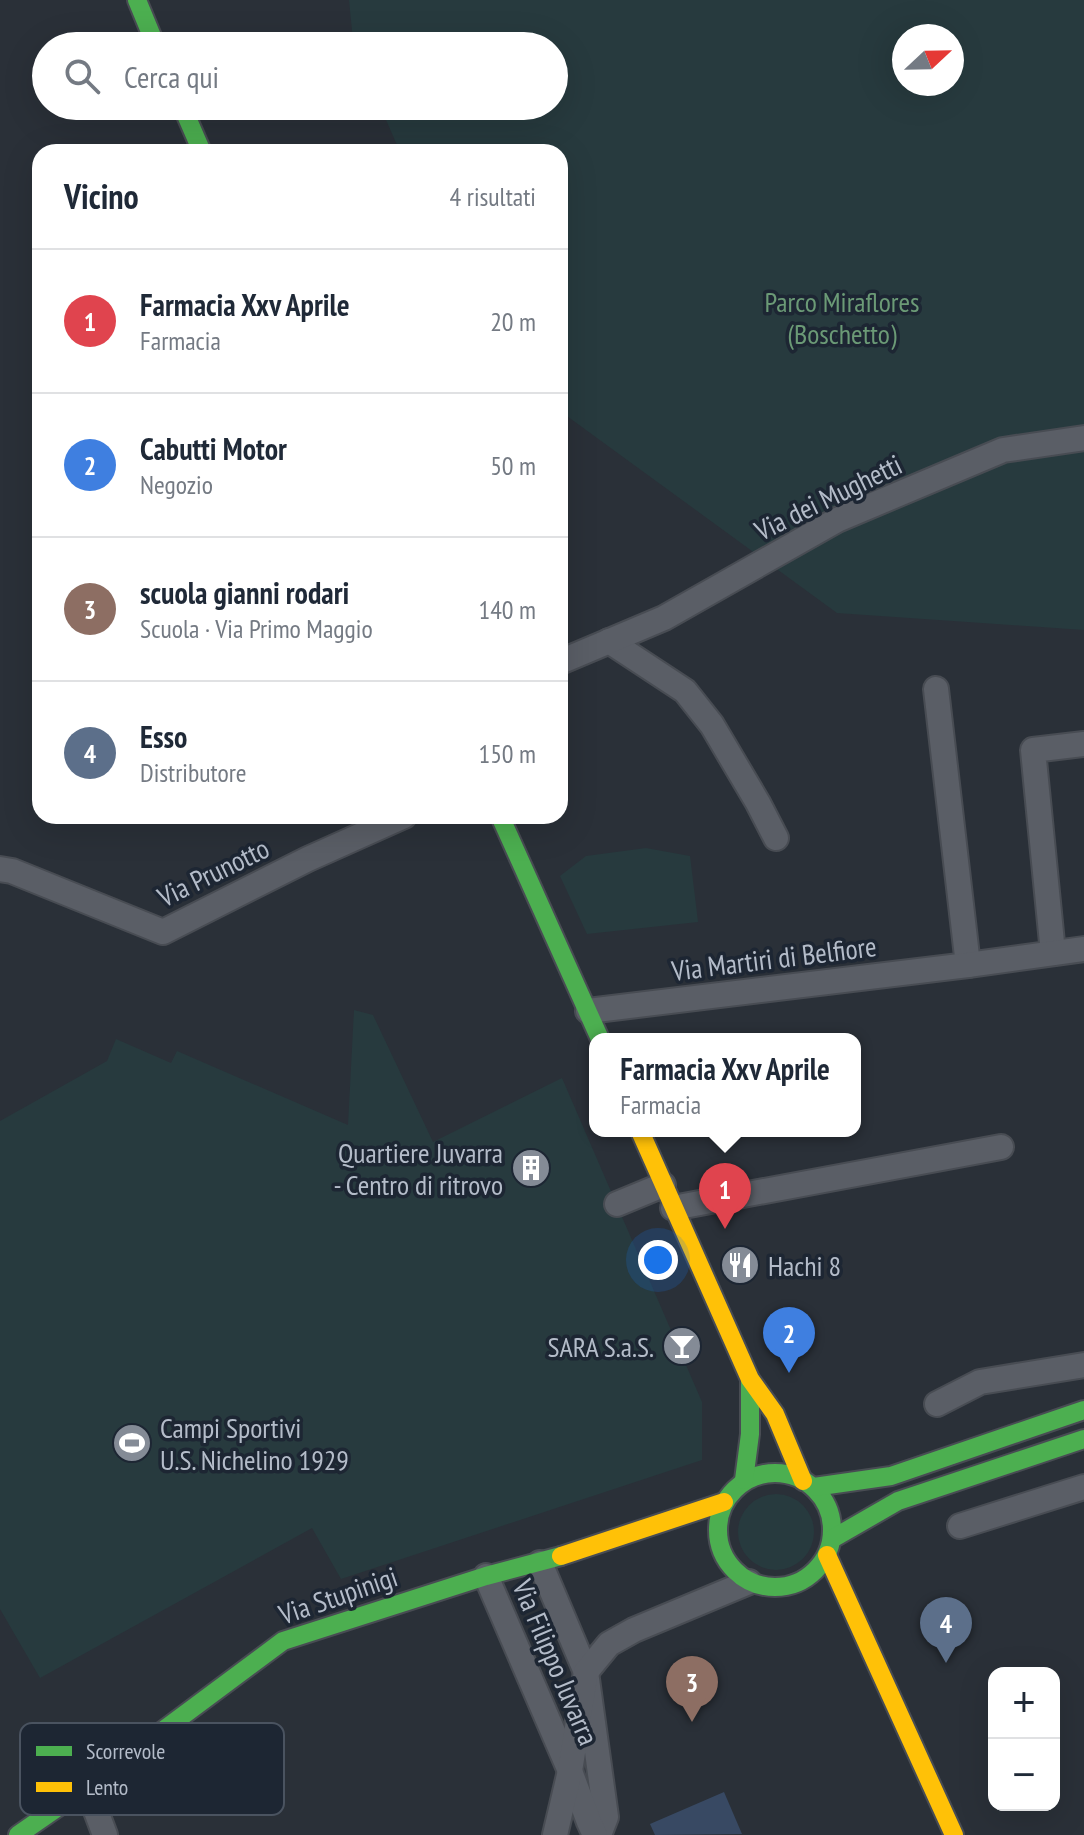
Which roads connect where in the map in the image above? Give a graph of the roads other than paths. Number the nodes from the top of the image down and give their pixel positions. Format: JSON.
{"nodes":[{"id":1,"x":137,"y":0,"type":"edge"},
{"id":2,"x":150,"y":32,"type":"edge"},
{"id":3,"x":188,"y":120,"type":"edge"},
{"id":4,"x":199,"y":144,"type":"edge"},
{"id":5,"x":1084,"y":438,"type":"edge"},
{"id":6,"x":609,"y":641,"type":"junction"},
{"id":7,"x":568,"y":659,"type":"edge"},
{"id":8,"x":936,"y":689,"type":"dead end"},
{"id":9,"x":1084,"y":744,"type":"edge"},
{"id":10,"x":386,"y":824,"type":"edge"},
{"id":11,"x":504,"y":824,"type":"edge"},
{"id":12,"x":776,"y":838,"type":"dead end"},
{"id":13,"x":0,"y":869,"type":"edge"},
{"id":14,"x":1084,"y":949,"type":"edge"},
{"id":15,"x":1053,"y":953,"type":"junction"},
{"id":16,"x":968,"y":965,"type":"junction"},
{"id":17,"x":588,"y":1011,"type":"junction"},
{"id":18,"x":597,"y":1033,"type":"edge"},
{"id":19,"x":643,"y":1137,"type":"edge"},
{"id":20,"x":1001,"y":1147,"type":"dead end"},
{"id":21,"x":663,"y":1185,"type":"junction"},
{"id":22,"x":617,"y":1204,"type":"dead end"},
{"id":23,"x":673,"y":1208,"type":"junction"},
{"id":24,"x":1084,"y":1365,"type":"edge"},
{"id":25,"x":750,"y":1379,"type":"junction"},
{"id":26,"x":937,"y":1404,"type":"dead end"},
{"id":27,"x":1084,"y":1410,"type":"edge"},
{"id":28,"x":1084,"y":1439,"type":"edge"},
{"id":29,"x":744,"y":1480,"type":"junction"},
{"id":30,"x":808,"y":1484,"type":"junction"},
{"id":31,"x":1084,"y":1487,"type":"edge"},
{"id":32,"x":724,"y":1502,"type":"junction"},
{"id":33,"x":960,"y":1526,"type":"dead end"},
{"id":34,"x":830,"y":1547,"type":"junction"},
{"id":35,"x":540,"y":1563,"type":"junction"},
{"id":36,"x":486,"y":1576,"type":"junction"},
{"id":37,"x":749,"y":1582,"type":"junction"},
{"id":38,"x":799,"y":1583,"type":"junction"},
{"id":39,"x":847,"y":1602,"type":"junction"},
{"id":40,"x":586,"y":1672,"type":"junction"},
{"id":41,"x":172,"y":1723,"type":"edge"},
{"id":42,"x":570,"y":1771,"type":"junction"},
{"id":43,"x":47,"y":1815,"type":"edge"},
{"id":44,"x":98,"y":1815,"type":"edge"},
{"id":45,"x":18,"y":1835,"type":"edge"},
{"id":46,"x":105,"y":1835,"type":"edge"},
{"id":47,"x":555,"y":1835,"type":"edge"},
{"id":48,"x":597,"y":1835,"type":"edge"},
{"id":49,"x":954,"y":1835,"type":"edge"}],
"edges":[{"from":1,"to":2,"type":"street"},
{"from":3,"to":4,"type":"street"},
{"from":5,"to":6,"type":"street","name":"Via dei Mughetti"},
{"from":6,"to":7,"type":"street","name":"Via dei Mughetti"},
{"from":6,"to":12,"type":"street"},
{"from":8,"to":16,"type":"street"},
{"from":9,"to":15,"type":"street"},
{"from":10,"to":13,"type":"street","name":"Via Prunotto"},
{"from":11,"to":17,"type":"street"},
{"from":14,"to":15,"type":"street","name":"Via Martiri di Belfiore"},
{"from":15,"to":16,"type":"street","name":"Via Martiri di Belfiore"},
{"from":16,"to":17,"type":"street","name":"Via Martiri di Belfiore"},
{"from":17,"to":18,"type":"street"},
{"from":19,"to":21,"type":"street"},
{"from":20,"to":23,"type":"street"},
{"from":21,"to":22,"type":"street"},
{"from":21,"to":23,"type":"street"},
{"from":23,"to":25,"type":"street"},
{"from":24,"to":26,"type":"street"},
{"from":25,"to":29,"type":"street"},
{"from":25,"to":30,"type":"street"},
{"from":27,"to":30,"type":"street"},
{"from":28,"to":34,"type":"street"},
{"from":29,"to":30,"type":"street"},
{"from":29,"to":32,"type":"street"},
{"from":30,"to":34,"type":"street"},
{"from":31,"to":33,"type":"street"},
{"from":32,"to":35,"type":"street","name":"Via Stupinigi"},
{"from":32,"to":37,"type":"street"},
{"from":34,"to":38,"type":"street"},
{"from":34,"to":39,"type":"street"},
{"from":35,"to":36,"type":"street","name":"Via Stupinigi"},
{"from":35,"to":40,"type":"street"},
{"from":36,"to":41,"type":"street","name":"Via Stupinigi"},
{"from":36,"to":42,"type":"street","name":"Via Filippo Juvarra"},
{"from":37,"to":38,"type":"street"},
{"from":37,"to":40,"type":"street","name":"Via Filippo Juvarra"},
{"from":38,"to":39,"type":"street"},
{"from":39,"to":49,"type":"street"},
{"from":40,"to":42,"type":"street","name":"Via Filippo Juvarra"},
{"from":40,"to":48,"type":"street"},
{"from":42,"to":47,"type":"street","name":"Via Filippo Juvarra"},
{"from":42,"to":48,"type":"street","name":"Via Filippo Juvarra"},
{"from":43,"to":45,"type":"street","name":"Via Stupinigi"},
{"from":44,"to":46,"type":"street"}]}
